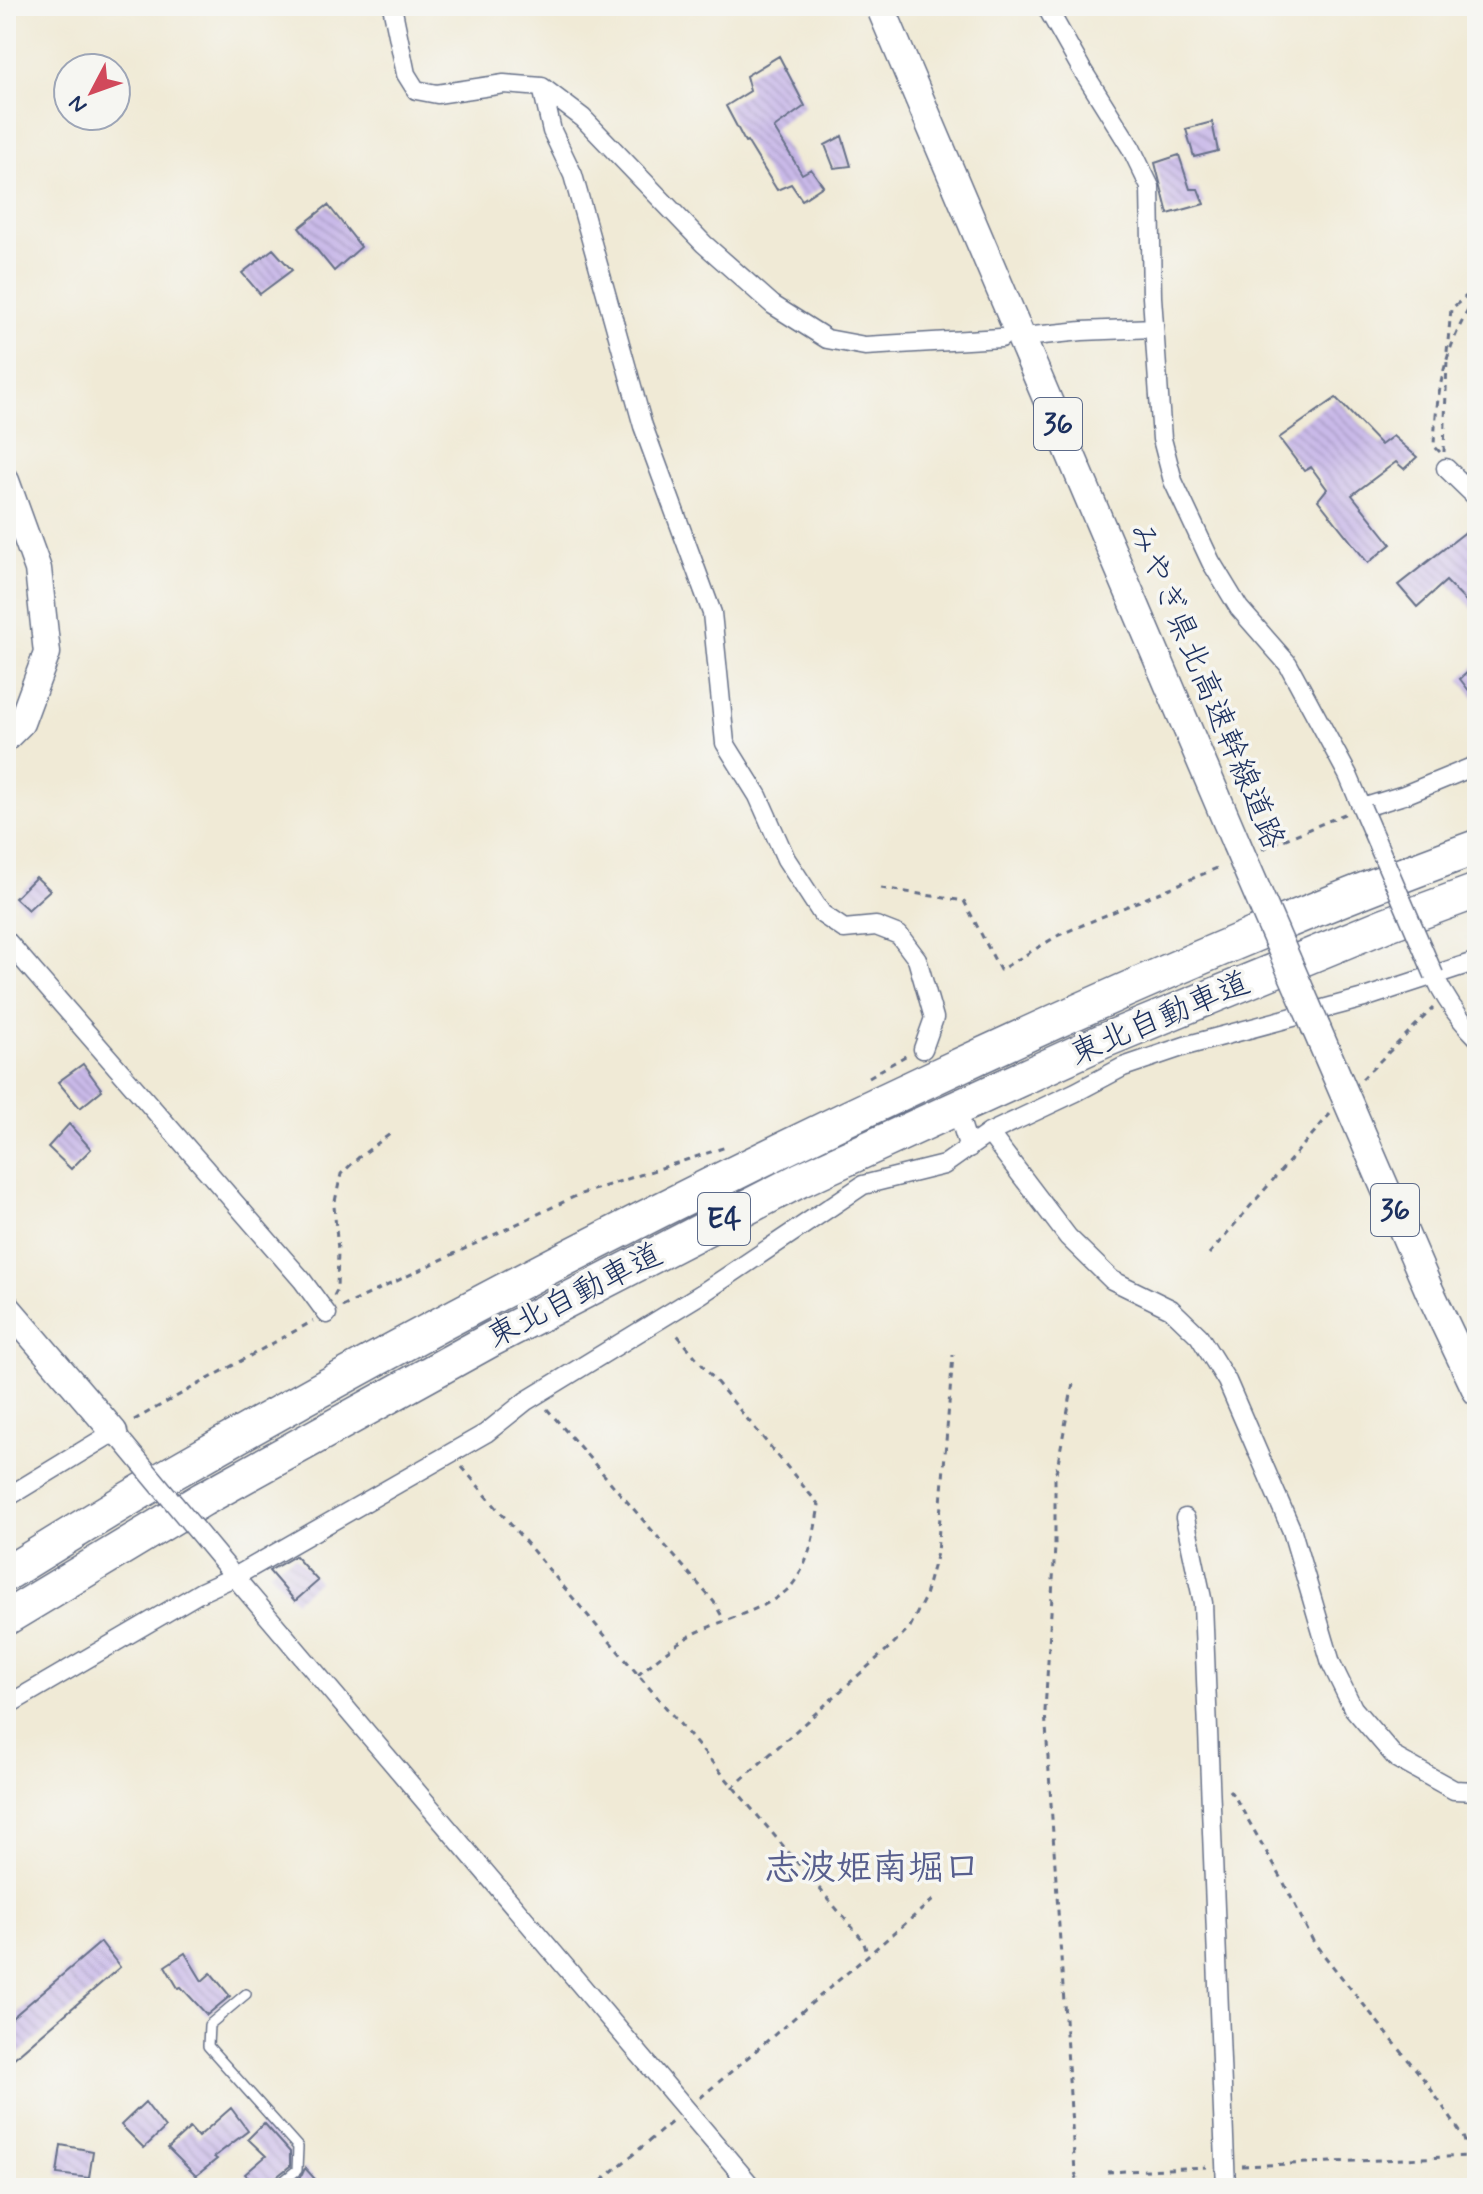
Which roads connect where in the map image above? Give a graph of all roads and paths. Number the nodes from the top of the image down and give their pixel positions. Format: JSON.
{"nodes":[{"id":1,"x":392,"y":6,"type":"edge"},
{"id":2,"x":880,"y":6,"type":"edge"},
{"id":3,"x":1046,"y":6,"type":"edge"},
{"id":4,"x":542,"y":87,"type":"junction"},
{"id":5,"x":1477,"y":287,"type":"edge"},
{"id":6,"x":1477,"y":295,"type":"edge"},
{"id":7,"x":1154,"y":328,"type":"junction"},
{"id":8,"x":1033,"y":336,"type":"dead end"},
{"id":9,"x":1001,"y":338,"type":"dead end"},
{"id":10,"x":1445,"y":462,"type":"junction"},
{"id":11,"x":9,"y":494,"type":"edge"},
{"id":12,"x":1477,"y":498,"type":"edge"},
{"id":13,"x":6,"y":738,"type":"edge"},
{"id":14,"x":1477,"y":765,"type":"edge"},
{"id":15,"x":1362,"y":808,"type":"junction"},
{"id":16,"x":1477,"y":847,"type":"edge"},
{"id":17,"x":1243,"y":851,"type":"junction"},
{"id":18,"x":881,"y":888,"type":"dead end"},
{"id":19,"x":1477,"y":891,"type":"edge"},
{"id":20,"x":6,"y":940,"type":"edge"},
{"id":21,"x":1477,"y":961,"type":"edge"},
{"id":22,"x":1434,"y":975,"type":"junction"},
{"id":23,"x":1444,"y":997,"type":"junction"},
{"id":24,"x":1477,"y":1037,"type":"edge"},
{"id":25,"x":923,"y":1049,"type":"joint"},
{"id":26,"x":1361,"y":1079,"type":"dead end"},
{"id":27,"x":863,"y":1081,"type":"dead end"},
{"id":28,"x":1330,"y":1114,"type":"dead end"},
{"id":29,"x":962,"y":1126,"type":"dead end"},
{"id":30,"x":394,"y":1131,"type":"dead end"},
{"id":31,"x":989,"y":1133,"type":"junction"},
{"id":32,"x":736,"y":1143,"type":"dead end"},
{"id":33,"x":969,"y":1148,"type":"junction"},
{"id":34,"x":1209,"y":1254,"type":"dead end"},
{"id":35,"x":6,"y":1306,"type":"edge"},
{"id":36,"x":327,"y":1314,"type":"junction"},
{"id":37,"x":663,"y":1318,"type":"junction"},
{"id":38,"x":953,"y":1355,"type":"dead end"},
{"id":39,"x":1073,"y":1384,"type":"dead end"},
{"id":40,"x":1477,"y":1391,"type":"edge"},
{"id":41,"x":536,"y":1395,"type":"junction"},
{"id":42,"x":118,"y":1437,"type":"junction"},
{"id":43,"x":450,"y":1453,"type":"junction"},
{"id":44,"x":6,"y":1498,"type":"edge"},
{"id":45,"x":1185,"y":1518,"type":"dead end"},
{"id":46,"x":232,"y":1572,"type":"junction"},
{"id":47,"x":6,"y":1574,"type":"edge"},
{"id":48,"x":6,"y":1618,"type":"edge"},
{"id":49,"x":724,"y":1620,"type":"junction"},
{"id":50,"x":638,"y":1675,"type":"junction"},
{"id":51,"x":6,"y":1706,"type":"edge"},
{"id":52,"x":1210,"y":1765,"type":"junction"},
{"id":53,"x":732,"y":1788,"type":"junction"},
{"id":54,"x":1477,"y":1791,"type":"edge"},
{"id":55,"x":933,"y":1900,"type":"dead end"},
{"id":56,"x":868,"y":1956,"type":"junction"},
{"id":57,"x":246,"y":1994,"type":"dead end"},
{"id":58,"x":686,"y":2109,"type":"junction"},
{"id":59,"x":1470,"y":2156,"type":"junction"},
{"id":60,"x":1225,"y":2166,"type":"junction"},
{"id":61,"x":1107,"y":2172,"type":"dead end"},
{"id":62,"x":1477,"y":2179,"type":"edge"},
{"id":63,"x":275,"y":2188,"type":"edge"},
{"id":64,"x":593,"y":2188,"type":"edge"},
{"id":65,"x":753,"y":2188,"type":"edge"},
{"id":66,"x":1080,"y":2188,"type":"edge"},
{"id":67,"x":1226,"y":2188,"type":"edge"}],
"edges":[{"from":1,"to":4,"type":"street"},
{"from":2,"to":17,"type":"main road","name":"みやぎ県北高速幹線道路","number":"36"},
{"from":3,"to":7,"type":"street"},
{"from":4,"to":9,"type":"street"},
{"from":4,"to":25,"type":"street"},
{"from":5,"to":10,"type":"path"},
{"from":6,"to":10,"type":"path"},
{"from":7,"to":8,"type":"street"},
{"from":7,"to":15,"type":"street"},
{"from":10,"to":12,"type":"street"},
{"from":11,"to":13,"type":"street"},
{"from":14,"to":15,"type":"street"},
{"from":15,"to":17,"type":"path"},
{"from":15,"to":22,"type":"street","bridge":true},
{"from":16,"to":47,"type":"highway","name":"東北自動車道","number":"E4"},
{"from":17,"to":18,"type":"path"},
{"from":17,"to":40,"type":"main road","name":"みやぎ県北高速幹線道路","number":"36","bridge":true},
{"from":19,"to":48,"type":"highway","name":"東北自動車道","number":"E4"},
{"from":20,"to":36,"type":"street"},
{"from":21,"to":22,"type":"street"},
{"from":22,"to":23,"type":"street"},
{"from":22,"to":31,"type":"street"},
{"from":23,"to":24,"type":"street"},
{"from":23,"to":26,"type":"path"},
{"from":25,"to":27,"type":"path"},
{"from":28,"to":34,"type":"path"},
{"from":29,"to":33,"type":"street"},
{"from":30,"to":36,"type":"path"},
{"from":31,"to":33,"type":"street"},
{"from":31,"to":54,"type":"street"},
{"from":32,"to":36,"type":"path"},
{"from":33,"to":37,"type":"street"},
{"from":35,"to":42,"type":"street"},
{"from":36,"to":42,"type":"path"},
{"from":37,"to":41,"type":"street"},
{"from":37,"to":49,"type":"path"},
{"from":38,"to":53,"type":"path"},
{"from":39,"to":66,"type":"path"},
{"from":41,"to":43,"type":"street"},
{"from":41,"to":49,"type":"path"},
{"from":42,"to":44,"type":"street"},
{"from":42,"to":46,"type":"street","bridge":true},
{"from":43,"to":46,"type":"street"},
{"from":43,"to":50,"type":"path"},
{"from":45,"to":52,"type":"street"},
{"from":46,"to":51,"type":"street"},
{"from":46,"to":58,"type":"street"},
{"from":49,"to":50,"type":"path"},
{"from":50,"to":53,"type":"path"},
{"from":52,"to":59,"type":"path"},
{"from":52,"to":60,"type":"street"},
{"from":53,"to":56,"type":"path"},
{"from":55,"to":56,"type":"path"},
{"from":56,"to":58,"type":"path"},
{"from":57,"to":63,"type":"lane"},
{"from":58,"to":64,"type":"path"},
{"from":58,"to":65,"type":"street"},
{"from":59,"to":60,"type":"path"},
{"from":59,"to":62,"type":"path"},
{"from":60,"to":61,"type":"path"},
{"from":60,"to":67,"type":"street"}]}
